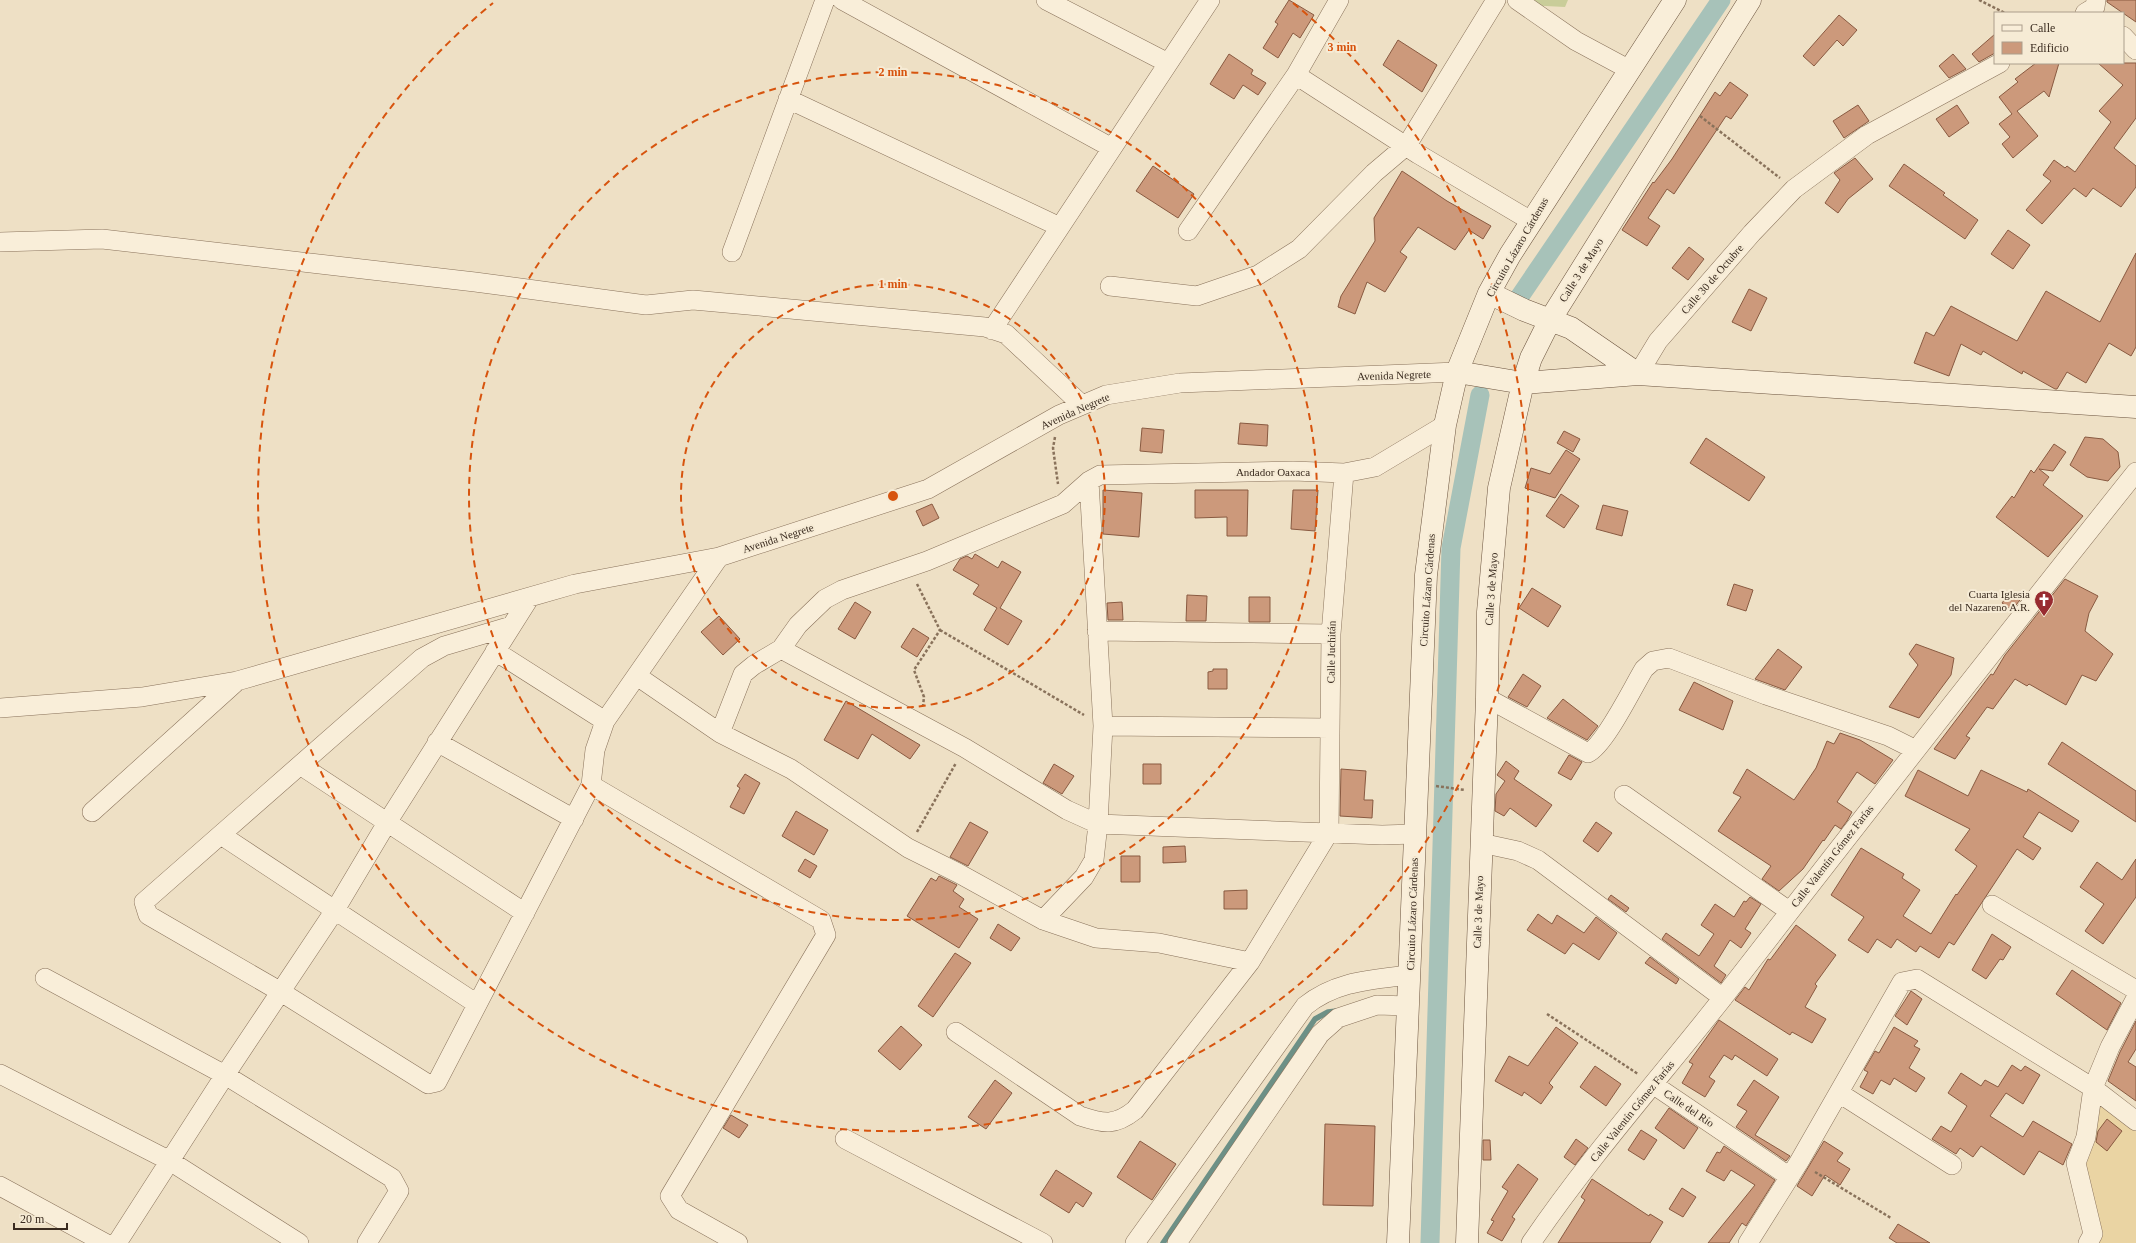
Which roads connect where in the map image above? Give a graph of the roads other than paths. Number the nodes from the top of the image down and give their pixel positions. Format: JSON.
{"nodes":[{"id":1,"x":825,"y":0,"type":"edge"},
{"id":2,"x":842,"y":0,"type":"edge"},
{"id":3,"x":1046,"y":0,"type":"edge"},
{"id":4,"x":1210,"y":0,"type":"edge"},
{"id":5,"x":1339,"y":0,"type":"edge"},
{"id":6,"x":1496,"y":0,"type":"edge"},
{"id":7,"x":1517,"y":0,"type":"edge"},
{"id":8,"x":1675,"y":0,"type":"edge"},
{"id":9,"x":1750,"y":0,"type":"edge"},
{"id":10,"x":1168,"y":63,"type":"junction"},
{"id":11,"x":1998,"y":64,"type":"edge"},
{"id":12,"x":1630,"y":70,"type":"junction"},
{"id":13,"x":1296,"y":75,"type":"junction"},
{"id":14,"x":788,"y":99,"type":"junction"},
{"id":15,"x":1407,"y":145,"type":"junction"},
{"id":16,"x":1112,"y":148,"type":"junction"},
{"id":17,"x":1531,"y":221,"type":"junction"},
{"id":18,"x":1060,"y":227,"type":"junction"},
{"id":19,"x":1188,"y":230,"type":"dead end"},
{"id":20,"x":0,"y":242,"type":"edge"},
{"id":21,"x":732,"y":252,"type":"dead end"},
{"id":22,"x":1110,"y":286,"type":"dead end"},
{"id":23,"x":1489,"y":293,"type":"junction"},
{"id":24,"x":1550,"y":320,"type":"junction"},
{"id":25,"x":992,"y":330,"type":"junction"},
{"id":26,"x":1457,"y":372,"type":"junction"},
{"id":27,"x":1638,"y":374,"type":"junction"},
{"id":28,"x":1523,"y":383,"type":"junction"},
{"id":29,"x":1082,"y":405,"type":"junction"},
{"id":30,"x":2136,"y":408,"type":"edge"},
{"id":31,"x":1445,"y":425,"type":"junction"},
{"id":32,"x":2136,"y":472,"type":"edge"},
{"id":33,"x":1344,"y":473,"type":"junction"},
{"id":34,"x":1090,"y":481,"type":"junction"},
{"id":35,"x":719,"y":558,"type":"junction"},
{"id":36,"x":530,"y":597,"type":"junction"},
{"id":37,"x":511,"y":626,"type":"junction"},
{"id":38,"x":1096,"y":631,"type":"junction"},
{"id":39,"x":1331,"y":634,"type":"junction"},
{"id":40,"x":781,"y":649,"type":"junction"},
{"id":41,"x":495,"y":651,"type":"junction"},
{"id":42,"x":637,"y":676,"type":"junction"},
{"id":43,"x":237,"y":681,"type":"junction"},
{"id":44,"x":1488,"y":698,"type":"junction"},
{"id":45,"x":0,"y":708,"type":"edge"},
{"id":46,"x":606,"y":721,"type":"junction"},
{"id":47,"x":1103,"y":726,"type":"junction"},
{"id":48,"x":1330,"y":728,"type":"junction"},
{"id":49,"x":720,"y":733,"type":"junction"},
{"id":50,"x":437,"y":742,"type":"junction"},
{"id":51,"x":1916,"y":750,"type":"junction"},
{"id":52,"x":300,"y":765,"type":"junction"},
{"id":53,"x":591,"y":785,"type":"junction"},
{"id":54,"x":1624,"y":795,"type":"dead end"},
{"id":55,"x":92,"y":812,"type":"dead end"},
{"id":56,"x":574,"y":819,"type":"junction"},
{"id":57,"x":388,"y":821,"type":"junction"},
{"id":58,"x":1098,"y":824,"type":"junction"},
{"id":59,"x":1329,"y":832,"type":"junction"},
{"id":60,"x":1415,"y":834,"type":"junction"},
{"id":61,"x":221,"y":835,"type":"junction"},
{"id":62,"x":1481,"y":843,"type":"junction"},
{"id":63,"x":1992,"y":905,"type":"dead end"},
{"id":64,"x":335,"y":910,"type":"junction"},
{"id":65,"x":1789,"y":911,"type":"junction"},
{"id":66,"x":525,"y":913,"type":"junction"},
{"id":67,"x":1042,"y":920,"type":"junction"},
{"id":68,"x":1250,"y":962,"type":"junction"},
{"id":69,"x":1409,"y":975,"type":"junction"},
{"id":70,"x":45,"y":978,"type":"dead end"},
{"id":71,"x":2136,"y":990,"type":"edge"},
{"id":72,"x":281,"y":992,"type":"junction"},
{"id":73,"x":1723,"y":998,"type":"junction"},
{"id":74,"x":2136,"y":998,"type":"edge"},
{"id":75,"x":477,"y":1004,"type":"junction"},
{"id":76,"x":1408,"y":1006,"type":"junction"},
{"id":77,"x":956,"y":1032,"type":"dead end"},
{"id":78,"x":0,"y":1074,"type":"edge"},
{"id":79,"x":224,"y":1075,"type":"junction"},
{"id":80,"x":1654,"y":1085,"type":"junction"},
{"id":81,"x":2093,"y":1088,"type":"junction"},
{"id":82,"x":1839,"y":1093,"type":"junction"},
{"id":83,"x":2136,"y":1121,"type":"edge"},
{"id":84,"x":845,"y":1139,"type":"dead end"},
{"id":85,"x":170,"y":1161,"type":"junction"},
{"id":86,"x":1952,"y":1165,"type":"dead end"},
{"id":87,"x":1794,"y":1169,"type":"junction"},
{"id":88,"x":0,"y":1186,"type":"edge"},
{"id":89,"x":105,"y":1243,"type":"edge"},
{"id":90,"x":118,"y":1243,"type":"edge"},
{"id":91,"x":299,"y":1243,"type":"edge"},
{"id":92,"x":367,"y":1243,"type":"edge"},
{"id":93,"x":738,"y":1243,"type":"edge"},
{"id":94,"x":1043,"y":1243,"type":"edge"},
{"id":95,"x":1135,"y":1243,"type":"edge"},
{"id":96,"x":1177,"y":1243,"type":"edge"},
{"id":97,"x":1398,"y":1243,"type":"edge"},
{"id":98,"x":1467,"y":1243,"type":"edge"},
{"id":99,"x":1530,"y":1243,"type":"edge"},
{"id":100,"x":1748,"y":1243,"type":"edge"},
{"id":101,"x":2088,"y":1243,"type":"edge"}],
"edges":[{"from":1,"to":14,"type":"street"},
{"from":2,"to":16,"type":"street"},
{"from":3,"to":10,"type":"street"},
{"from":4,"to":10,"type":"street"},
{"from":5,"to":13,"type":"street"},
{"from":6,"to":15,"type":"street"},
{"from":7,"to":12,"type":"street"},
{"from":8,"to":12,"type":"street","name":"Circuito Lázaro Cárdenas"},
{"from":9,"to":24,"type":"street","name":"Calle 3 de Mayo"},
{"from":10,"to":16,"type":"street"},
{"from":11,"to":27,"type":"street","name":"Calle 30 de Octubre"},
{"from":12,"to":17,"type":"street","name":"Circuito Lázaro Cárdenas"},
{"from":13,"to":15,"type":"street"},
{"from":13,"to":19,"type":"street"},
{"from":14,"to":18,"type":"street"},
{"from":14,"to":21,"type":"street"},
{"from":15,"to":17,"type":"street"},
{"from":15,"to":22,"type":"street"},
{"from":16,"to":18,"type":"street"},
{"from":17,"to":23,"type":"street","name":"Circuito Lázaro Cárdenas"},
{"from":18,"to":25,"type":"street"},
{"from":20,"to":25,"type":"street"},
{"from":23,"to":24,"type":"street"},
{"from":23,"to":26,"type":"street","name":"Circuito Lázaro Cárdenas"},
{"from":24,"to":27,"type":"street"},
{"from":24,"to":28,"type":"street","name":"Calle 3 de Mayo"},
{"from":25,"to":29,"type":"street"},
{"from":26,"to":28,"type":"street"},
{"from":26,"to":29,"type":"street","name":"Avenida Negrete"},
{"from":26,"to":31,"type":"street","name":"Circuito Lázaro Cárdenas"},
{"from":27,"to":28,"type":"street"},
{"from":27,"to":30,"type":"street"},
{"from":28,"to":44,"type":"street","name":"Calle 3 de Mayo"},
{"from":29,"to":35,"type":"street","name":"Avenida Negrete"},
{"from":31,"to":33,"type":"street","name":"Andador Oaxaca"},
{"from":31,"to":60,"type":"street","name":"Circuito Lázaro Cárdenas"},
{"from":32,"to":51,"type":"street","name":"Calle Valentín Gómez Farías"},
{"from":33,"to":34,"type":"street","name":"Andador Oaxaca"},
{"from":33,"to":39,"type":"street","name":"Calle Juchitán"},
{"from":34,"to":38,"type":"street"},
{"from":34,"to":40,"type":"street"},
{"from":35,"to":36,"type":"street","name":"Avenida Negrete"},
{"from":35,"to":42,"type":"street"},
{"from":36,"to":37,"type":"street"},
{"from":36,"to":43,"type":"street","name":"Avenida Negrete"},
{"from":37,"to":41,"type":"street"},
{"from":37,"to":52,"type":"street"},
{"from":38,"to":39,"type":"street"},
{"from":38,"to":47,"type":"street"},
{"from":39,"to":48,"type":"street","name":"Calle Juchitán"},
{"from":40,"to":49,"type":"street"},
{"from":40,"to":58,"type":"street"},
{"from":41,"to":46,"type":"street"},
{"from":41,"to":50,"type":"street"},
{"from":42,"to":46,"type":"street"},
{"from":42,"to":49,"type":"street"},
{"from":43,"to":45,"type":"street","name":"Avenida Negrete"},
{"from":43,"to":55,"type":"street"},
{"from":44,"to":51,"type":"street"},
{"from":44,"to":62,"type":"street","name":"Calle 3 de Mayo"},
{"from":46,"to":53,"type":"street"},
{"from":47,"to":48,"type":"street"},
{"from":47,"to":58,"type":"street"},
{"from":48,"to":59,"type":"street","name":"Calle Juchitán"},
{"from":49,"to":67,"type":"street"},
{"from":50,"to":56,"type":"street"},
{"from":50,"to":57,"type":"street"},
{"from":51,"to":65,"type":"street","name":"Calle Valentín Gómez Farías"},
{"from":52,"to":57,"type":"street"},
{"from":52,"to":61,"type":"street"},
{"from":53,"to":56,"type":"street"},
{"from":53,"to":93,"type":"street"},
{"from":54,"to":65,"type":"street"},
{"from":56,"to":66,"type":"street"},
{"from":57,"to":64,"type":"street"},
{"from":57,"to":66,"type":"street"},
{"from":58,"to":59,"type":"street"},
{"from":58,"to":67,"type":"street"},
{"from":59,"to":60,"type":"street"},
{"from":59,"to":68,"type":"street"},
{"from":60,"to":69,"type":"street","name":"Circuito Lázaro Cárdenas"},
{"from":61,"to":64,"type":"street"},
{"from":61,"to":72,"type":"street"},
{"from":62,"to":73,"type":"street"},
{"from":62,"to":98,"type":"street","name":"Calle 3 de Mayo"},
{"from":63,"to":71,"type":"street"},
{"from":64,"to":72,"type":"street"},
{"from":64,"to":75,"type":"street"},
{"from":65,"to":73,"type":"street","name":"Calle Valentín Gómez Farías"},
{"from":66,"to":75,"type":"street"},
{"from":67,"to":68,"type":"street"},
{"from":68,"to":77,"type":"street"},
{"from":69,"to":76,"type":"street","name":"Circuito Lázaro Cárdenas"},
{"from":69,"to":95,"type":"street"},
{"from":70,"to":79,"type":"street"},
{"from":72,"to":75,"type":"street"},
{"from":72,"to":79,"type":"street"},
{"from":73,"to":80,"type":"street","name":"Calle Valentín Gómez Farías"},
{"from":74,"to":81,"type":"street"},
{"from":76,"to":96,"type":"street"},
{"from":76,"to":97,"type":"street","name":"Circuito Lázaro Cárdenas"},
{"from":78,"to":85,"type":"street"},
{"from":79,"to":85,"type":"street"},
{"from":79,"to":92,"type":"street"},
{"from":80,"to":87,"type":"street","name":"Calle del Río"},
{"from":80,"to":99,"type":"street","name":"Calle Valentín Gómez Farías"},
{"from":81,"to":82,"type":"street"},
{"from":81,"to":83,"type":"street"},
{"from":81,"to":101,"type":"street"},
{"from":82,"to":86,"type":"street"},
{"from":82,"to":87,"type":"street"},
{"from":84,"to":94,"type":"street"},
{"from":85,"to":90,"type":"street"},
{"from":85,"to":91,"type":"street"},
{"from":87,"to":100,"type":"street"},
{"from":88,"to":89,"type":"street"}]}
